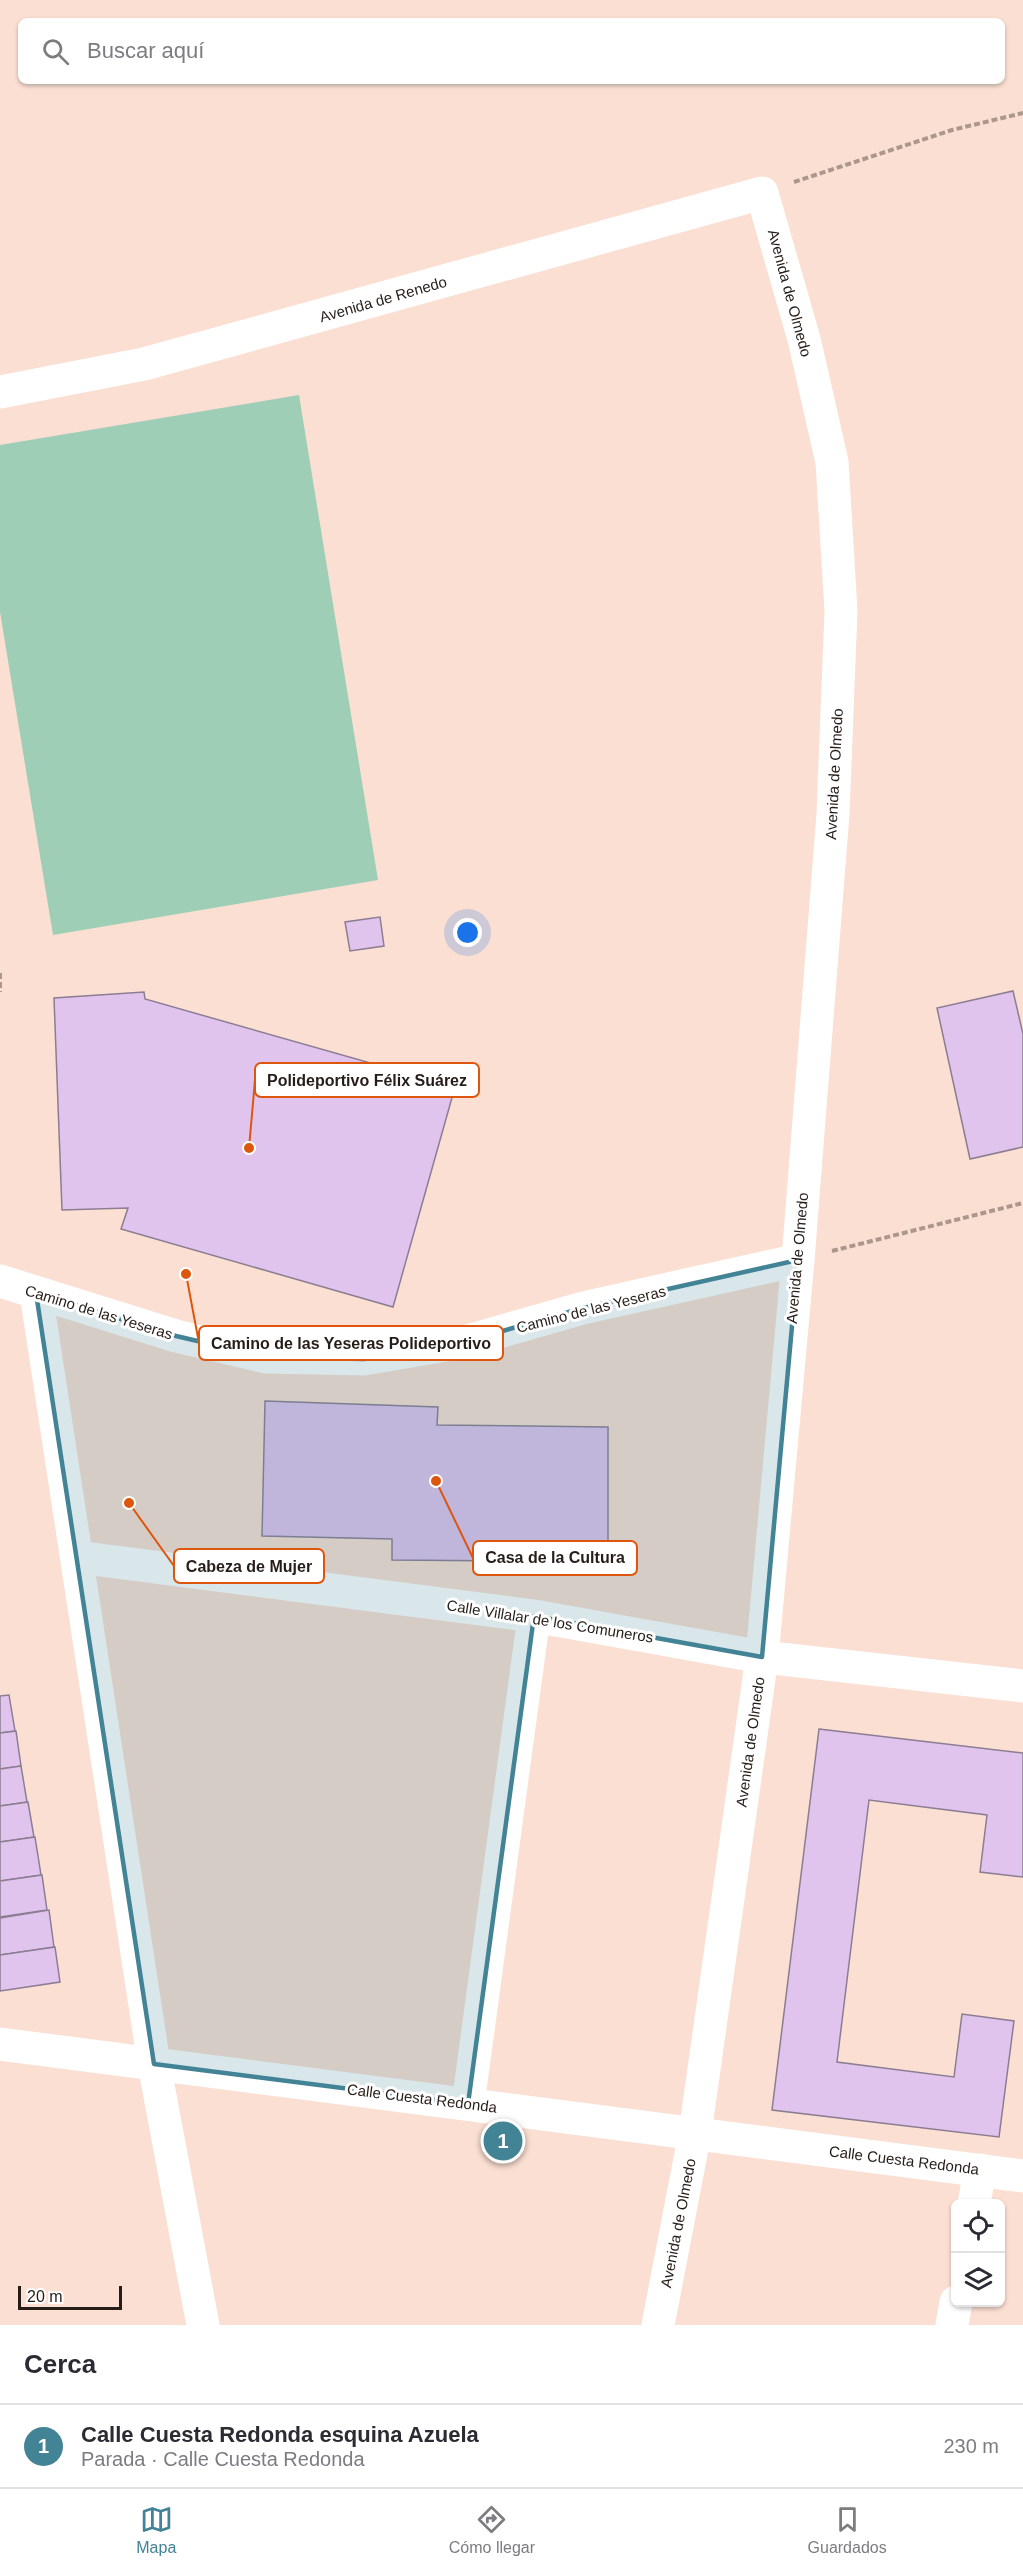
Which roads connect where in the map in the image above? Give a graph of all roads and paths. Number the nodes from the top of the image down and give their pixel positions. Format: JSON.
{"nodes":[{"id":1,"x":1023,"y":112,"type":"edge"},
{"id":2,"x":762,"y":193,"type":"junction"},
{"id":3,"x":0,"y":392,"type":"edge"},
{"id":4,"x":0,"y":974,"type":"edge"},
{"id":5,"x":0,"y":992,"type":"edge"},
{"id":6,"x":1023,"y":1203,"type":"edge"},
{"id":7,"x":798,"y":1260,"type":"junction"},
{"id":8,"x":0,"y":1281,"type":"edge"},
{"id":9,"x":36,"y":1293,"type":"junction"},
{"id":10,"x":77,"y":1557,"type":"junction"},
{"id":11,"x":534,"y":1616,"type":"junction"},
{"id":12,"x":762,"y":1657,"type":"junction"},
{"id":13,"x":1023,"y":1686,"type":"edge"},
{"id":14,"x":0,"y":2044,"type":"edge"},
{"id":15,"x":154,"y":2064,"type":"junction"},
{"id":16,"x":468,"y":2104,"type":"junction"},
{"id":17,"x":695,"y":2133,"type":"junction"},
{"id":18,"x":980,"y":2170,"type":"junction"},
{"id":19,"x":1023,"y":2176,"type":"edge"},
{"id":20,"x":975,"y":2199,"type":"edge"},
{"id":21,"x":955,"y":2307,"type":"edge"},
{"id":22,"x":203,"y":2325,"type":"edge"},
{"id":23,"x":658,"y":2325,"type":"edge"},
{"id":24,"x":952,"y":2325,"type":"edge"}],
"edges":[{"from":1,"to":2,"type":"path"},
{"from":2,"to":3,"type":"street","name":"Avenida de Renedo"},
{"from":2,"to":7,"type":"street","name":"Avenida de Olmedo"},
{"from":4,"to":5,"type":"path"},
{"from":6,"to":7,"type":"path"},
{"from":7,"to":9,"type":"street","name":"Camino de las Yeseras"},
{"from":7,"to":12,"type":"street","name":"Avenida de Olmedo"},
{"from":8,"to":9,"type":"street","name":"Camino de las Yeseras"},
{"from":9,"to":10,"type":"street"},
{"from":10,"to":11,"type":"street","name":"Calle Villalar de los Comuneros"},
{"from":10,"to":15,"type":"street"},
{"from":11,"to":12,"type":"street","name":"Calle Villalar de los Comuneros"},
{"from":11,"to":16,"type":"street"},
{"from":12,"to":13,"type":"street","name":"Calle Villalar de los Comuneros"},
{"from":12,"to":17,"type":"street","name":"Avenida de Olmedo"},
{"from":14,"to":15,"type":"street","name":"Calle Cuesta Redonda"},
{"from":15,"to":16,"type":"street","name":"Calle Cuesta Redonda"},
{"from":15,"to":22,"type":"street"},
{"from":16,"to":17,"type":"street","name":"Calle Cuesta Redonda"},
{"from":17,"to":18,"type":"street","name":"Calle Cuesta Redonda"},
{"from":17,"to":23,"type":"street","name":"Avenida de Olmedo"},
{"from":18,"to":19,"type":"street","name":"Calle Cuesta Redonda"},
{"from":18,"to":20,"type":"street"},
{"from":21,"to":24,"type":"street"}]}
